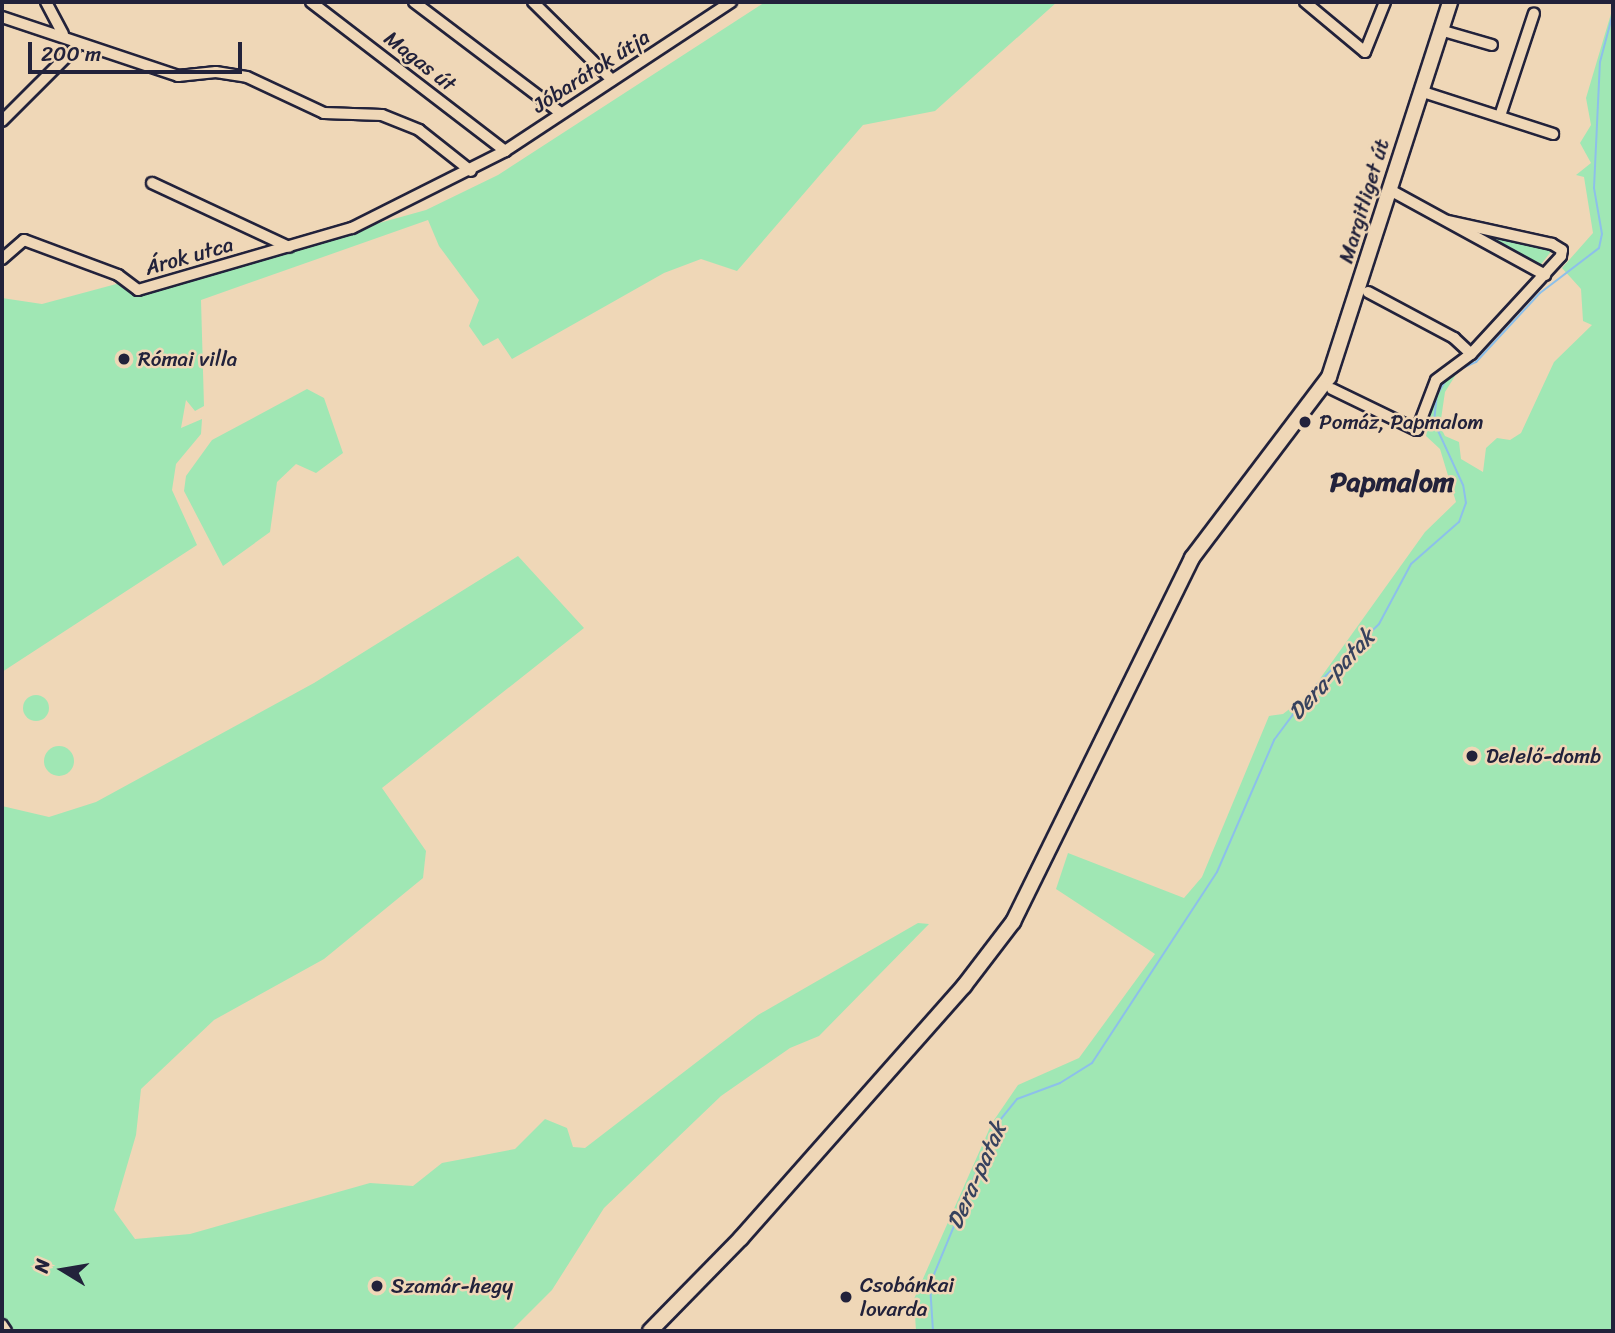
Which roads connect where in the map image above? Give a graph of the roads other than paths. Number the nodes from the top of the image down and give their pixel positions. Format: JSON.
{"nodes":[{"id":1,"x":46,"y":2,"type":"edge"},
{"id":2,"x":312,"y":2,"type":"edge"},
{"id":3,"x":414,"y":2,"type":"edge"},
{"id":4,"x":731,"y":2,"type":"edge"},
{"id":5,"x":1306,"y":2,"type":"edge"},
{"id":6,"x":1385,"y":2,"type":"edge"},
{"id":7,"x":1450,"y":2,"type":"edge"},
{"id":8,"x":537,"y":4,"type":"edge"},
{"id":9,"x":1534,"y":13,"type":"dead end"},
{"id":10,"x":4,"y":17,"type":"edge"},
{"id":11,"x":1440,"y":30,"type":"junction"},
{"id":12,"x":63,"y":34,"type":"junction"},
{"id":13,"x":79,"y":44,"type":"junction"},
{"id":14,"x":1492,"y":45,"type":"dead end"},
{"id":15,"x":612,"y":80,"type":"junction"},
{"id":16,"x":1420,"y":91,"type":"junction"},
{"id":17,"x":561,"y":113,"type":"junction"},
{"id":18,"x":1500,"y":116,"type":"junction"},
{"id":19,"x":2,"y":121,"type":"edge"},
{"id":20,"x":1553,"y":134,"type":"dead end"},
{"id":21,"x":505,"y":151,"type":"junction"},
{"id":22,"x":471,"y":171,"type":"junction"},
{"id":23,"x":152,"y":183,"type":"dead end"},
{"id":24,"x":1390,"y":190,"type":"junction"},
{"id":25,"x":1448,"y":221,"type":"junction"},
{"id":26,"x":289,"y":247,"type":"junction"},
{"id":27,"x":2,"y":259,"type":"edge"},
{"id":28,"x":1545,"y":275,"type":"junction"},
{"id":29,"x":1368,"y":292,"type":"dead end"},
{"id":30,"x":1471,"y":354,"type":"junction"},
{"id":31,"x":1332,"y":389,"type":"dead end"},
{"id":32,"x":2,"y":1325,"type":"edge"},
{"id":33,"x":6,"y":1331,"type":"edge"},
{"id":34,"x":650,"y":1331,"type":"edge"}],
"edges":[{"from":1,"to":12,"type":"street"},
{"from":2,"to":21,"type":"street","name":"Magas út"},
{"from":3,"to":17,"type":"street"},
{"from":4,"to":15,"type":"street","name":"Jóbarátok útja"},
{"from":5,"to":6,"type":"street"},
{"from":7,"to":11,"type":"main road","name":"Margitliget út"},
{"from":8,"to":15,"type":"street"},
{"from":9,"to":18,"type":"street"},
{"from":10,"to":12,"type":"street"},
{"from":11,"to":14,"type":"street"},
{"from":11,"to":16,"type":"main road","name":"Margitliget út"},
{"from":12,"to":13,"type":"street"},
{"from":13,"to":19,"type":"street"},
{"from":13,"to":22,"type":"street"},
{"from":15,"to":17,"type":"street","name":"Jóbarátok útja"},
{"from":16,"to":18,"type":"street"},
{"from":16,"to":24,"type":"main road","name":"Margitliget út"},
{"from":17,"to":21,"type":"street","name":"Jóbarátok útja"},
{"from":18,"to":20,"type":"street"},
{"from":21,"to":22,"type":"street","name":"Jóbarátok útja"},
{"from":22,"to":26,"type":"street","name":"Jóbarátok útja"},
{"from":23,"to":26,"type":"street"},
{"from":24,"to":25,"type":"street"},
{"from":24,"to":34,"type":"main road","name":"Margitliget út"},
{"from":25,"to":28,"type":"street"},
{"from":25,"to":28,"type":"street"},
{"from":26,"to":27,"type":"street","name":"Árok utca"},
{"from":28,"to":30,"type":"street"},
{"from":29,"to":30,"type":"street"},
{"from":30,"to":31,"type":"street"},
{"from":32,"to":33,"type":"street"}]}
